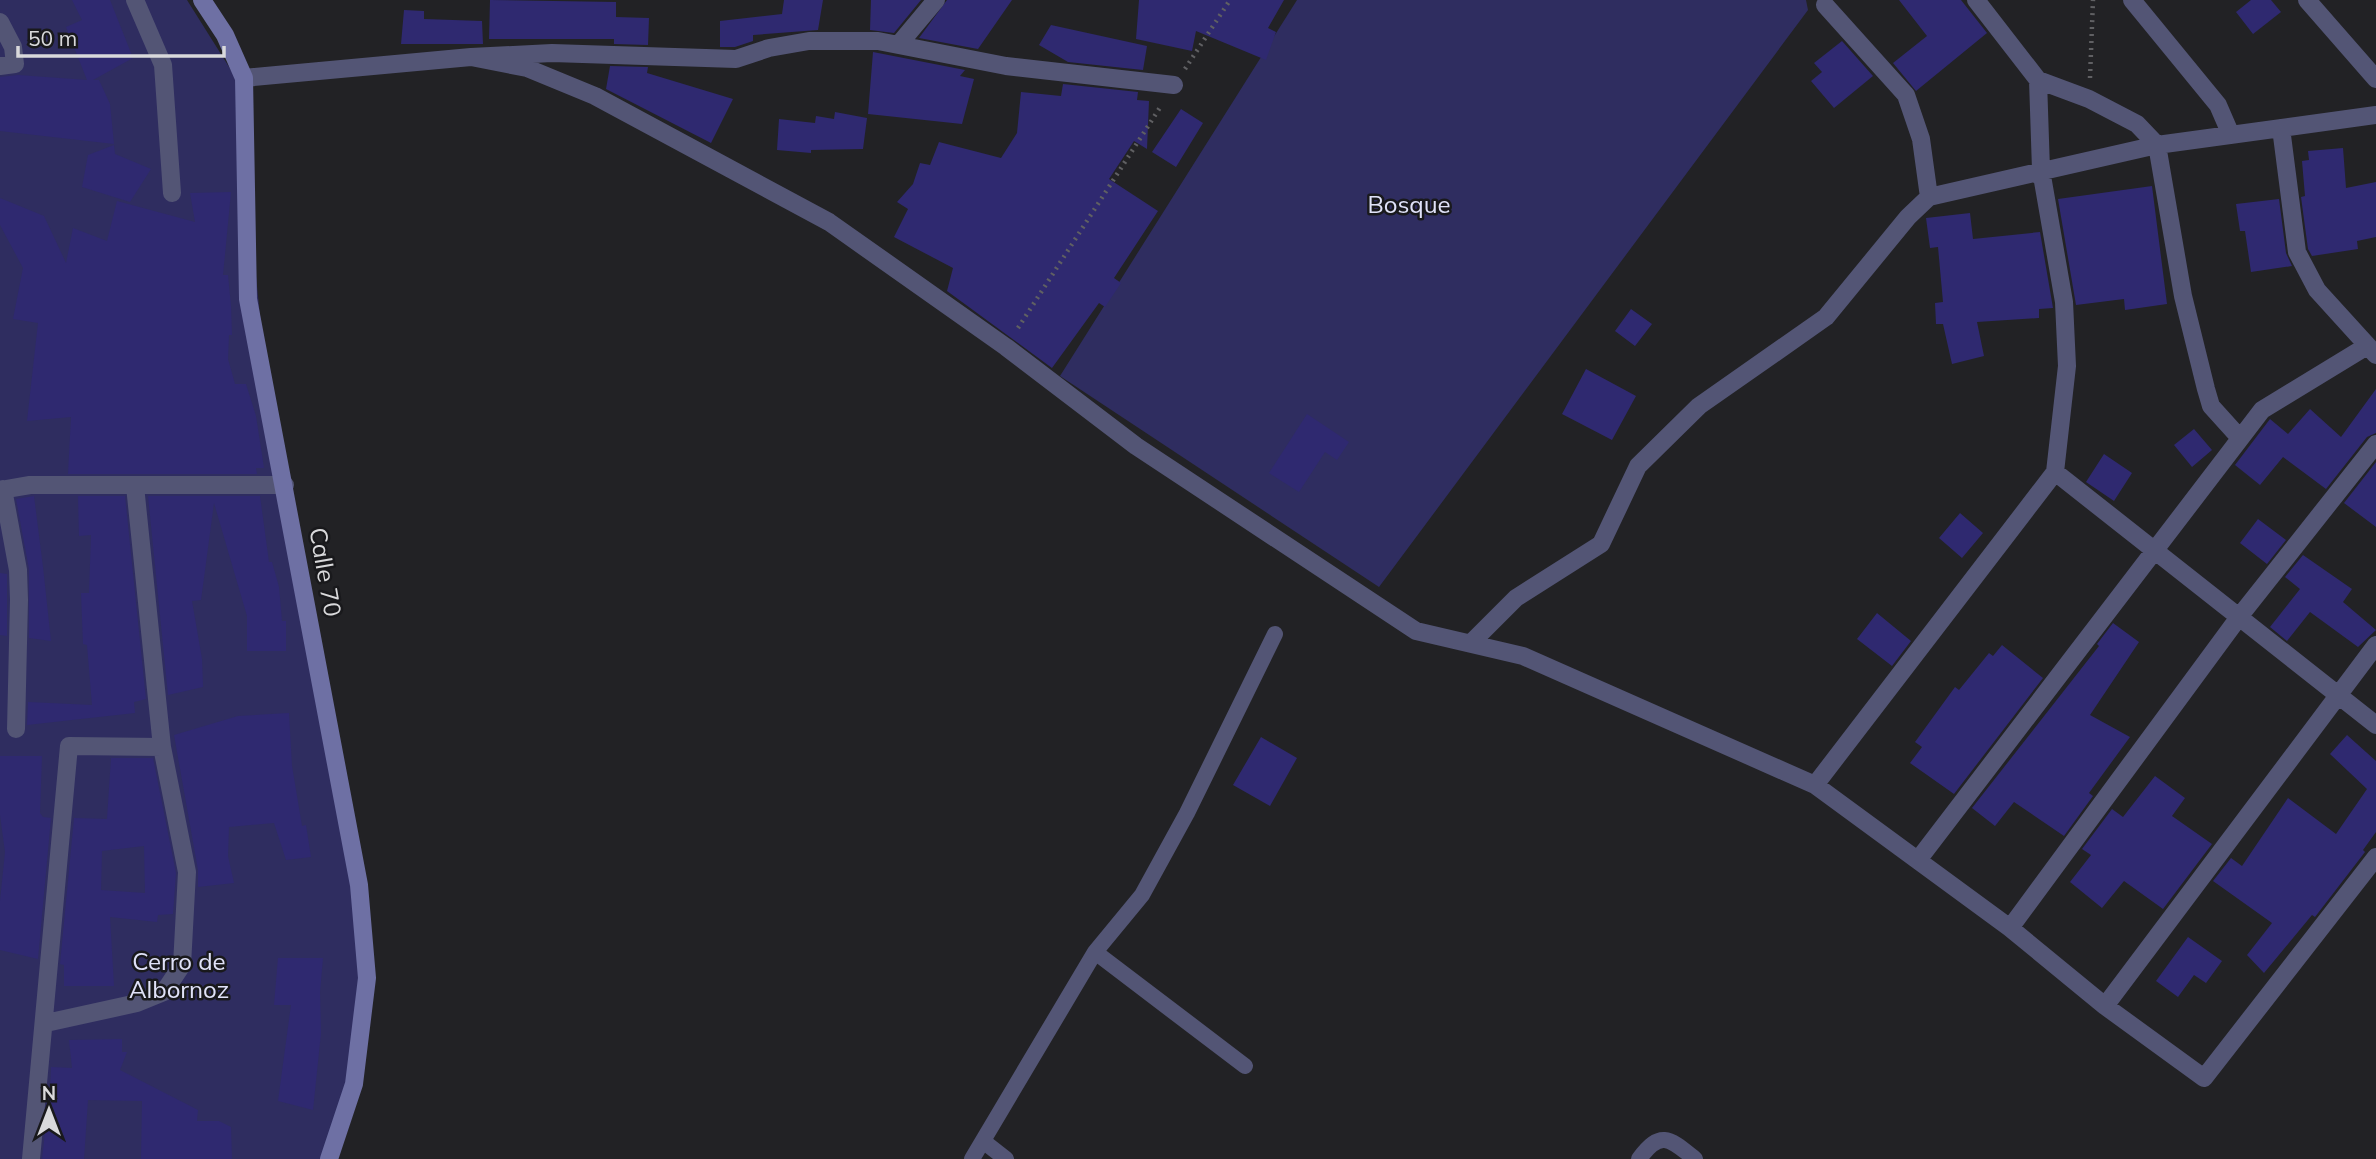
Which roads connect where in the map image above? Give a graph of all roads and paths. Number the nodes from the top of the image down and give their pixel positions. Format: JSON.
{"nodes":[{"id":1,"x":135,"y":0,"type":"edge"},
{"id":2,"x":202,"y":0,"type":"edge"},
{"id":3,"x":936,"y":0,"type":"edge"},
{"id":4,"x":1230,"y":0,"type":"edge"},
{"id":5,"x":1976,"y":0,"type":"edge"},
{"id":6,"x":2132,"y":0,"type":"edge"},
{"id":7,"x":2307,"y":0,"type":"edge"},
{"id":8,"x":1825,"y":5,"type":"dead end"},
{"id":9,"x":0,"y":22,"type":"edge"},
{"id":10,"x":900,"y":43,"type":"junction"},
{"id":11,"x":471,"y":57,"type":"junction"},
{"id":12,"x":0,"y":66,"type":"edge"},
{"id":13,"x":244,"y":78,"type":"junction"},
{"id":14,"x":2376,"y":79,"type":"edge"},
{"id":15,"x":2038,"y":80,"type":"junction"},
{"id":16,"x":1174,"y":85,"type":"junction"},
{"id":17,"x":2376,"y":115,"type":"edge"},
{"id":18,"x":2281,"y":128,"type":"junction"},
{"id":19,"x":2231,"y":135,"type":"junction"},
{"id":20,"x":2157,"y":145,"type":"junction"},
{"id":21,"x":2041,"y":170,"type":"junction"},
{"id":22,"x":172,"y":193,"type":"dead end"},
{"id":23,"x":1929,"y":197,"type":"junction"},
{"id":24,"x":1006,"y":347,"type":"junction"},
{"id":25,"x":2371,"y":351,"type":"edge"},
{"id":26,"x":2239,"y":437,"type":"junction"},
{"id":27,"x":2376,"y":444,"type":"edge"},
{"id":28,"x":2055,"y":472,"type":"junction"},
{"id":29,"x":285,"y":485,"type":"junction"},
{"id":30,"x":135,"y":486,"type":"junction"},
{"id":31,"x":1,"y":490,"type":"edge"},
{"id":32,"x":2154,"y":550,"type":"junction"},
{"id":33,"x":2239,"y":617,"type":"junction"},
{"id":34,"x":1275,"y":634,"type":"dead end"},
{"id":35,"x":1472,"y":642,"type":"junction"},
{"id":36,"x":2376,"y":645,"type":"edge"},
{"id":37,"x":2338,"y":694,"type":"junction"},
{"id":38,"x":2376,"y":724,"type":"edge"},
{"id":39,"x":16,"y":729,"type":"dead end"},
{"id":40,"x":162,"y":747,"type":"junction"},
{"id":41,"x":1815,"y":785,"type":"junction"},
{"id":42,"x":2376,"y":858,"type":"edge"},
{"id":43,"x":1918,"y":860,"type":"junction"},
{"id":44,"x":2010,"y":928,"type":"junction"},
{"id":45,"x":1095,"y":952,"type":"junction"},
{"id":46,"x":2105,"y":1006,"type":"junction"},
{"id":47,"x":46,"y":1023,"type":"junction"},
{"id":48,"x":1245,"y":1066,"type":"dead end"},
{"id":49,"x":983,"y":1141,"type":"junction"},
{"id":50,"x":31,"y":1159,"type":"edge"},
{"id":51,"x":329,"y":1159,"type":"edge"},
{"id":52,"x":972,"y":1159,"type":"edge"},
{"id":53,"x":1006,"y":1159,"type":"edge"},
{"id":54,"x":1639,"y":1159,"type":"edge"},
{"id":55,"x":1695,"y":1159,"type":"edge"}],
"edges":[{"from":1,"to":22,"type":"street"},
{"from":2,"to":13,"type":"street","name":"Calle 70"},
{"from":3,"to":10,"type":"street"},
{"from":4,"to":16,"type":"path"},
{"from":5,"to":15,"type":"street"},
{"from":6,"to":19,"type":"street"},
{"from":7,"to":14,"type":"street"},
{"from":8,"to":23,"type":"street"},
{"from":9,"to":12,"type":"street"},
{"from":10,"to":11,"type":"street"},
{"from":10,"to":16,"type":"street"},
{"from":11,"to":13,"type":"street"},
{"from":11,"to":24,"type":"street"},
{"from":13,"to":29,"type":"street","name":"Calle 70"},
{"from":15,"to":20,"type":"street"},
{"from":15,"to":21,"type":"street"},
{"from":16,"to":24,"type":"path"},
{"from":17,"to":18,"type":"street"},
{"from":18,"to":19,"type":"street"},
{"from":18,"to":25,"type":"street"},
{"from":19,"to":20,"type":"street"},
{"from":20,"to":21,"type":"street"},
{"from":20,"to":26,"type":"street"},
{"from":21,"to":23,"type":"street"},
{"from":21,"to":28,"type":"street"},
{"from":23,"to":35,"type":"street"},
{"from":24,"to":35,"type":"street"},
{"from":25,"to":26,"type":"street"},
{"from":26,"to":32,"type":"street"},
{"from":27,"to":33,"type":"street"},
{"from":28,"to":32,"type":"street"},
{"from":28,"to":41,"type":"street"},
{"from":29,"to":30,"type":"street"},
{"from":29,"to":51,"type":"street","name":"Calle 70"},
{"from":30,"to":31,"type":"street"},
{"from":30,"to":40,"type":"street"},
{"from":31,"to":39,"type":"street"},
{"from":32,"to":33,"type":"street"},
{"from":32,"to":43,"type":"street"},
{"from":33,"to":37,"type":"street"},
{"from":33,"to":44,"type":"street"},
{"from":34,"to":45,"type":"lane"},
{"from":35,"to":41,"type":"street"},
{"from":36,"to":37,"type":"street"},
{"from":37,"to":38,"type":"street"},
{"from":37,"to":46,"type":"street"},
{"from":40,"to":47,"type":"street"},
{"from":40,"to":47,"type":"street"},
{"from":41,"to":43,"type":"street"},
{"from":42,"to":46,"type":"street"},
{"from":43,"to":44,"type":"street"},
{"from":44,"to":46,"type":"street"},
{"from":45,"to":48,"type":"lane"},
{"from":45,"to":49,"type":"lane"},
{"from":47,"to":50,"type":"street"},
{"from":49,"to":52,"type":"lane"},
{"from":49,"to":53,"type":"lane"},
{"from":54,"to":55,"type":"lane"}]}
